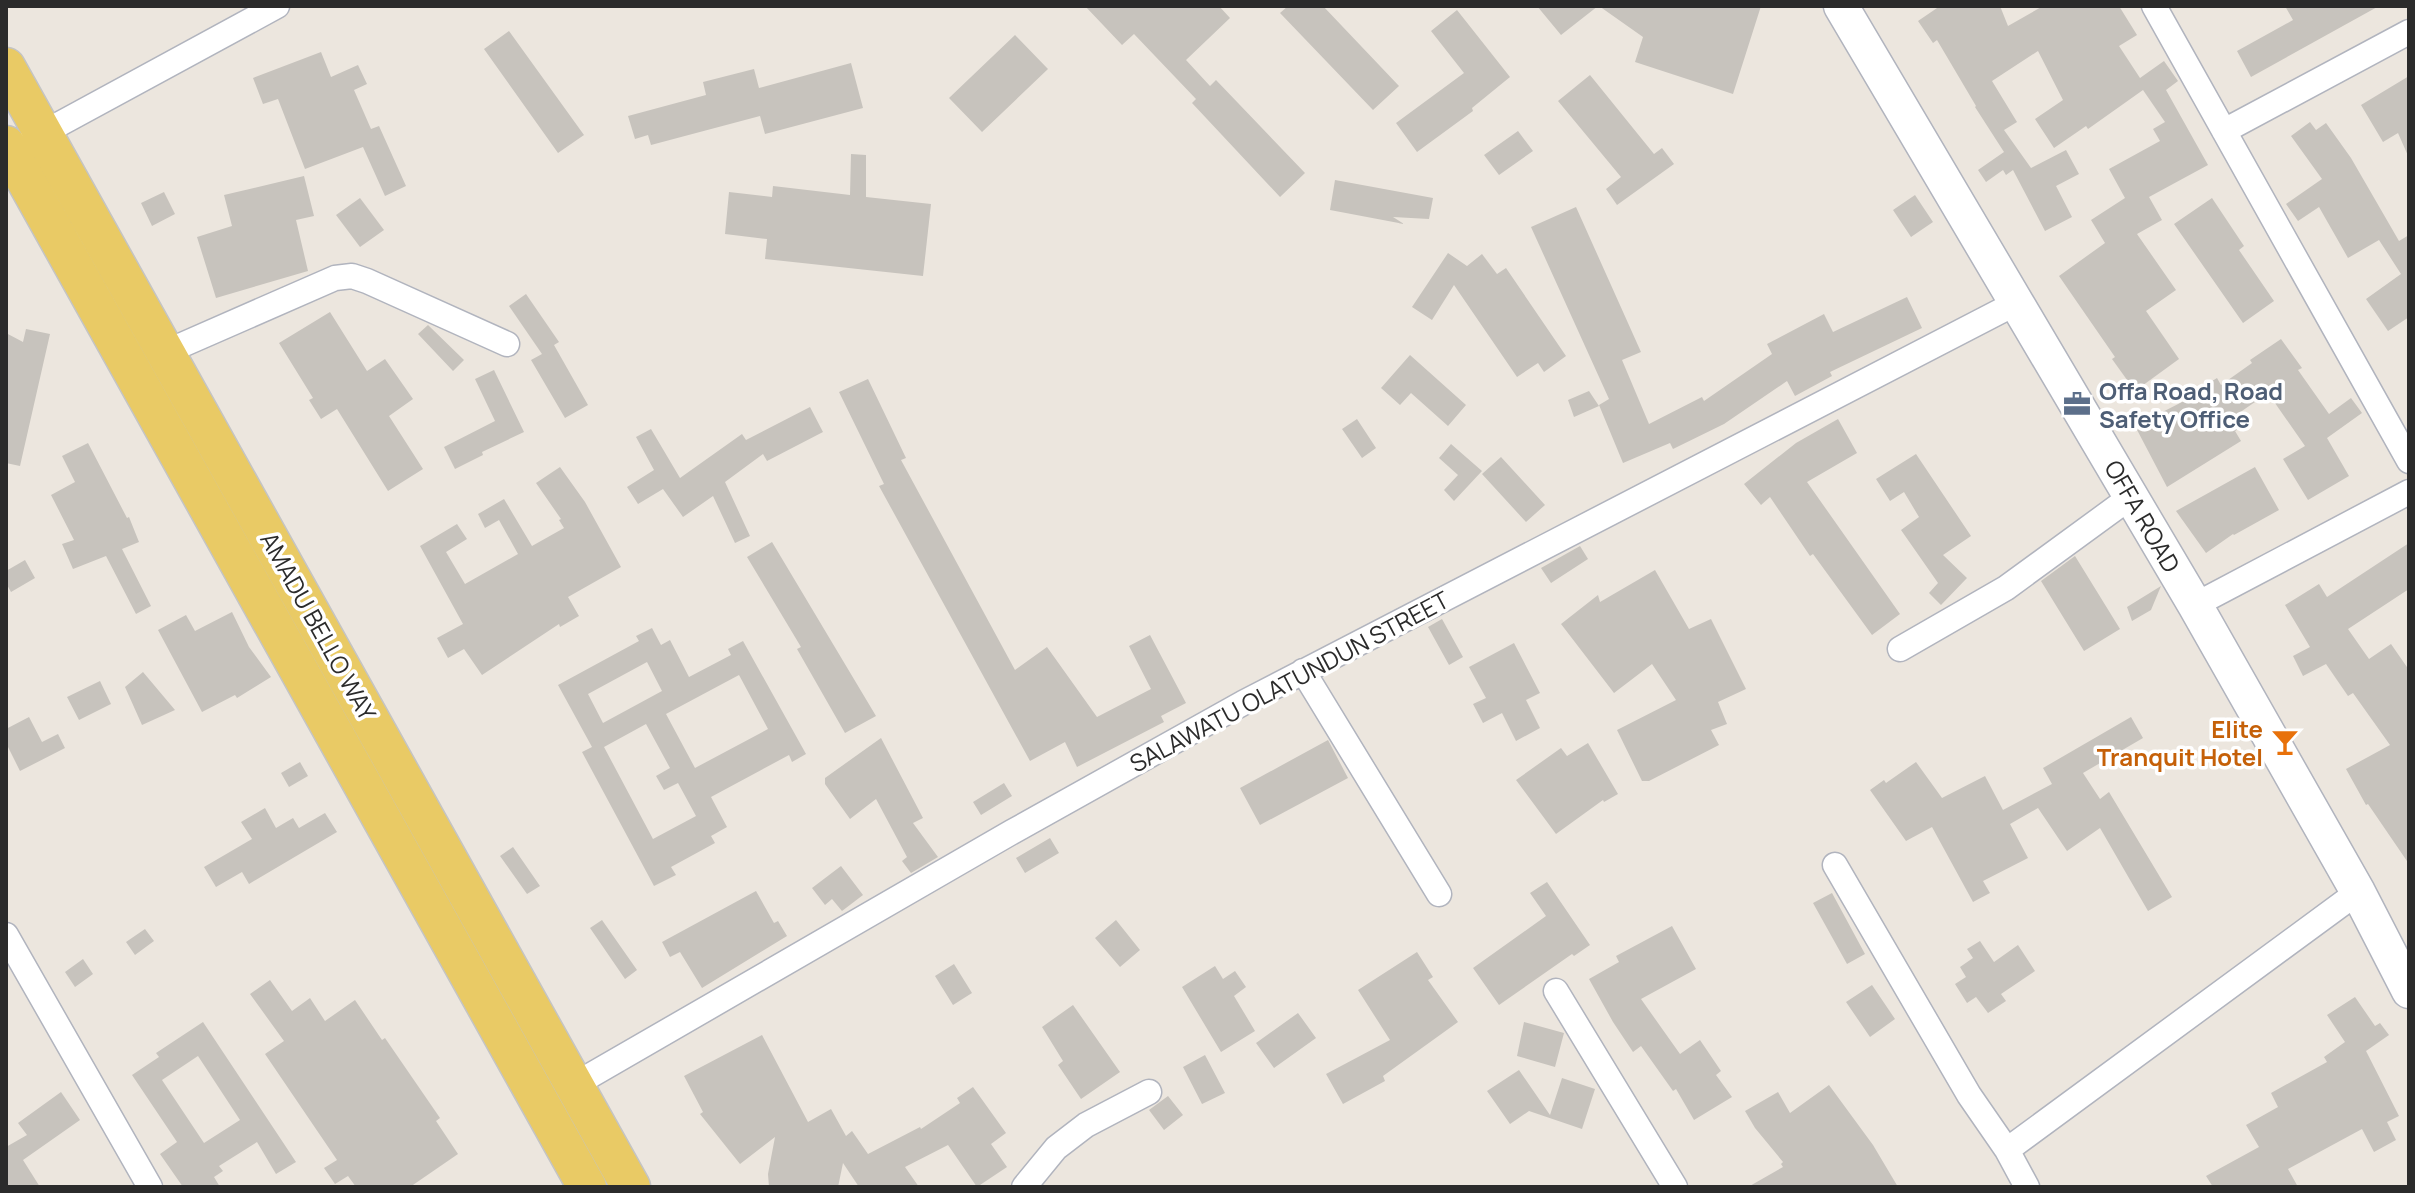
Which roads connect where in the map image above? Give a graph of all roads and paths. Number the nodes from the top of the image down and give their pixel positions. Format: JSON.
{"nodes":[{"id":1,"x":277,"y":6,"type":"edge"},
{"id":2,"x":2154,"y":6,"type":"edge"},
{"id":3,"x":1851,"y":9,"type":"edge"},
{"id":4,"x":2409,"y":32,"type":"edge"},
{"id":5,"x":6,"y":67,"type":"edge"},
{"id":6,"x":2224,"y":131,"type":"junction"},
{"id":7,"x":16,"y":146,"type":"edge"},
{"id":8,"x":2018,"y":302,"type":"junction"},
{"id":9,"x":507,"y":344,"type":"dead end"},
{"id":10,"x":166,"y":352,"type":"junction"},
{"id":11,"x":2409,"y":461,"type":"edge"},
{"id":12,"x":2409,"y":492,"type":"edge"},
{"id":13,"x":2132,"y":496,"type":"junction"},
{"id":14,"x":2195,"y":605,"type":"junction"},
{"id":15,"x":1900,"y":649,"type":"dead end"},
{"id":16,"x":1303,"y":671,"type":"junction"},
{"id":17,"x":1835,"y":865,"type":"dead end"},
{"id":18,"x":2358,"y":892,"type":"junction"},
{"id":19,"x":1439,"y":894,"type":"dead end"},
{"id":20,"x":6,"y":935,"type":"edge"},
{"id":21,"x":16,"y":978,"type":"edge"},
{"id":22,"x":1556,"y":991,"type":"dead end"},
{"id":23,"x":2409,"y":991,"type":"edge"},
{"id":24,"x":574,"y":1085,"type":"junction"},
{"id":25,"x":1149,"y":1092,"type":"dead end"},
{"id":26,"x":2007,"y":1150,"type":"junction"},
{"id":27,"x":150,"y":1187,"type":"edge"},
{"id":28,"x":587,"y":1187,"type":"edge"},
{"id":29,"x":631,"y":1187,"type":"edge"},
{"id":30,"x":1024,"y":1187,"type":"edge"},
{"id":31,"x":1675,"y":1187,"type":"edge"},
{"id":32,"x":2027,"y":1187,"type":"edge"}],
"edges":[{"from":1,"to":7,"type":"street"},
{"from":2,"to":6,"type":"street"},
{"from":3,"to":8,"type":"street","name":"OFFA ROAD"},
{"from":4,"to":6,"type":"street"},
{"from":5,"to":7,"type":"main road","name":"AMADU BELLO WAY"},
{"from":6,"to":11,"type":"street"},
{"from":7,"to":10,"type":"main road","name":"AMADU BELLO WAY"},
{"from":7,"to":28,"type":"main road","name":"AMADU BELLO WAY"},
{"from":8,"to":13,"type":"street","name":"OFFA ROAD"},
{"from":8,"to":16,"type":"street","name":"SALAWATU OLATUNDUN STREET"},
{"from":9,"to":10,"type":"street"},
{"from":10,"to":24,"type":"main road","name":"AMADU BELLO WAY"},
{"from":12,"to":14,"type":"street"},
{"from":13,"to":14,"type":"street","name":"OFFA ROAD"},
{"from":13,"to":15,"type":"street"},
{"from":14,"to":18,"type":"street","name":"OFFA ROAD"},
{"from":16,"to":19,"type":"street"},
{"from":16,"to":24,"type":"street","name":"SALAWATU OLATUNDUN STREET"},
{"from":17,"to":26,"type":"street"},
{"from":18,"to":23,"type":"street","name":"OFFA ROAD"},
{"from":18,"to":26,"type":"street"},
{"from":20,"to":21,"type":"street"},
{"from":21,"to":27,"type":"street"},
{"from":22,"to":31,"type":"street"},
{"from":24,"to":29,"type":"main road","name":"AMADU BELLO WAY"},
{"from":25,"to":30,"type":"street"},
{"from":26,"to":32,"type":"street"}]}
